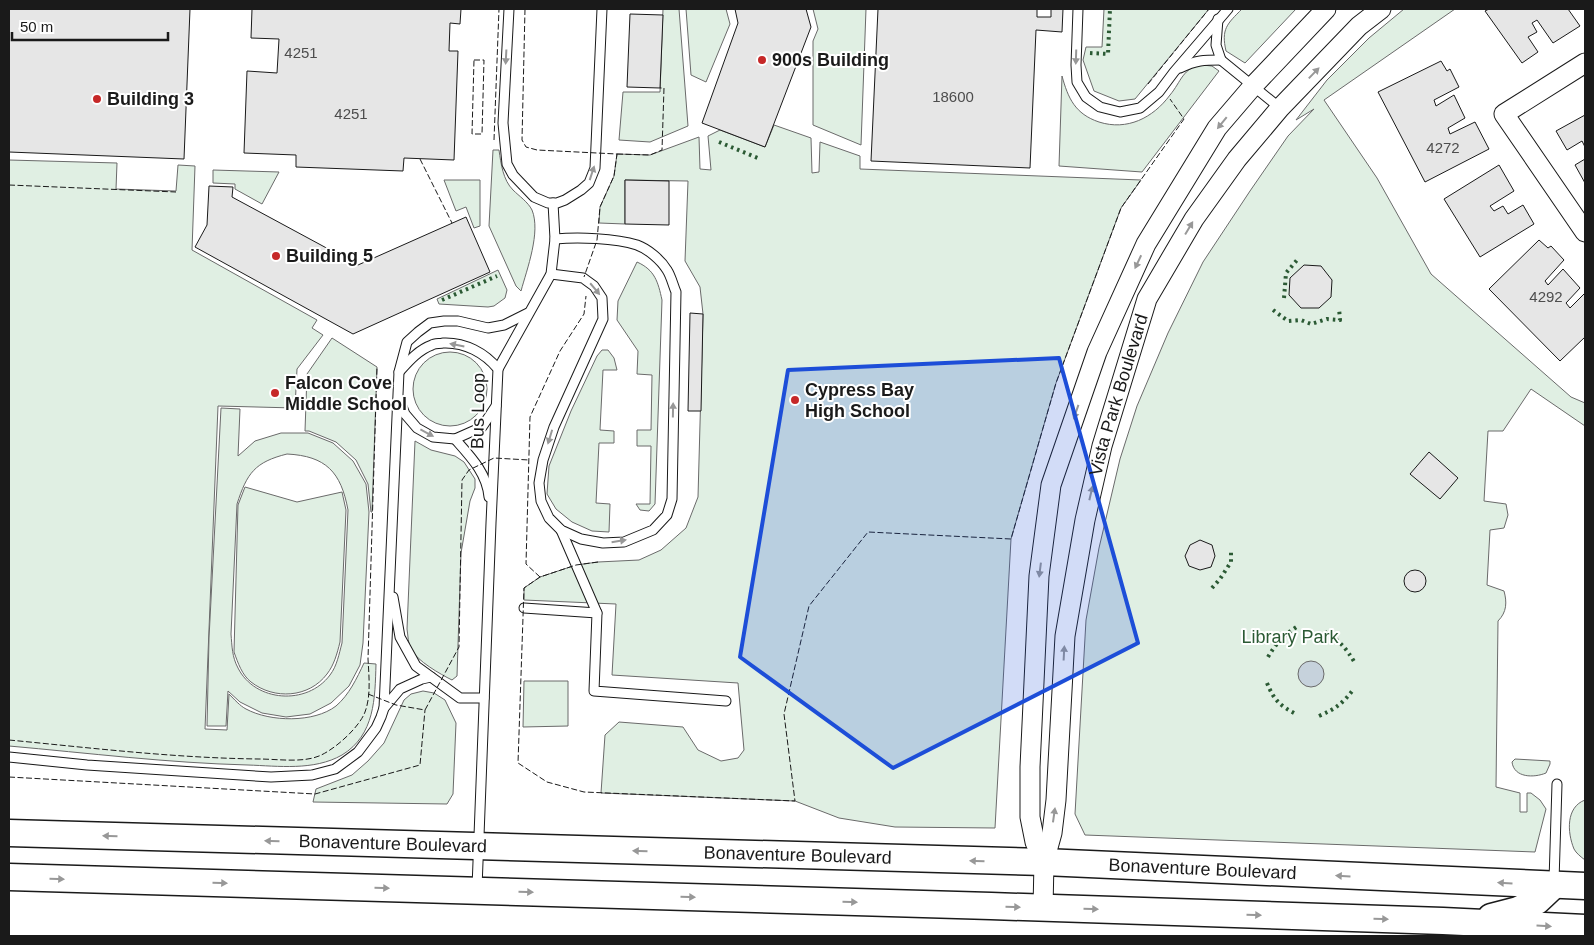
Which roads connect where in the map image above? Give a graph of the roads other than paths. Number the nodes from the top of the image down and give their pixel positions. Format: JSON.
{"nodes":[{"id":1,"x":508,"y":9,"type":"edge"},
{"id":2,"x":602,"y":9,"type":"edge"},
{"id":3,"x":1078,"y":9,"type":"edge"},
{"id":4,"x":1228,"y":9,"type":"edge"},
{"id":5,"x":1326,"y":9,"type":"edge"},
{"id":6,"x":1381,"y":9,"type":"edge"},
{"id":7,"x":1218,"y":19,"type":"junction"},
{"id":8,"x":1221,"y":60,"type":"junction"},
{"id":9,"x":1585,"y":63,"type":"edge"},
{"id":10,"x":1174,"y":72,"type":"junction"},
{"id":11,"x":1253,"y":86,"type":"junction"},
{"id":12,"x":1280,"y":108,"type":"junction"},
{"id":13,"x":553,"y":203,"type":"junction"},
{"id":14,"x":1585,"y":232,"type":"edge"},
{"id":15,"x":555,"y":239,"type":"junction"},
{"id":16,"x":551,"y":274,"type":"junction"},
{"id":17,"x":528,"y":313,"type":"junction"},
{"id":18,"x":498,"y":369,"type":"junction"},
{"id":19,"x":399,"y":372,"type":"junction"},
{"id":20,"x":398,"y":396,"type":"junction"},
{"id":21,"x":496,"y":406,"type":"junction"},
{"id":22,"x":455,"y":439,"type":"junction"},
{"id":23,"x":491,"y":522,"type":"junction"},
{"id":24,"x":561,"y":530,"type":"junction"},
{"id":25,"x":390,"y":579,"type":"junction"},
{"id":26,"x":524,"y":608,"type":"dead end"},
{"id":27,"x":597,"y":613,"type":"junction"},
{"id":28,"x":431,"y":677,"type":"junction"},
{"id":29,"x":484,"y":698,"type":"junction"},
{"id":30,"x":726,"y":701,"type":"dead end"},
{"id":31,"x":384,"y":708,"type":"junction"},
{"id":32,"x":9,"y":757,"type":"edge"},
{"id":33,"x":1557,"y":784,"type":"dead end"},
{"id":34,"x":9,"y":833,"type":"edge"},
{"id":35,"x":478,"y":846,"type":"junction"},
{"id":36,"x":1044,"y":862,"type":"junction"},
{"id":37,"x":9,"y":877,"type":"edge"},
{"id":38,"x":1554,"y":885,"type":"junction"},
{"id":39,"x":1585,"y":886,"type":"edge"},
{"id":40,"x":477,"y":891,"type":"junction"},
{"id":41,"x":1043,"y":908,"type":"junction"},
{"id":42,"x":1442,"y":921,"type":"junction"},
{"id":43,"x":1585,"y":928,"type":"edge"}],
"edges":[{"from":1,"to":13,"type":"lane","one_way":true},
{"from":13,"to":2,"type":"lane","one_way":true},
{"from":3,"to":10,"type":"lane","one_way":true},
{"from":4,"to":7,"type":"lane"},
{"from":5,"to":11,"type":"street","name":"Vista Park Boulevard"},
{"from":12,"to":6,"type":"street","name":"Vista Park Boulevard","one_way":true},
{"from":7,"to":8,"type":"lane"},
{"from":7,"to":10,"type":"lane"},
{"from":8,"to":10,"type":"lane"},
{"from":8,"to":11,"type":"lane"},
{"from":9,"to":14,"type":"street"},
{"from":11,"to":12,"type":"lane"},
{"from":11,"to":36,"type":"street","name":"Vista Park Boulevard","one_way":true},
{"from":36,"to":12,"type":"street","name":"Vista Park Boulevard","one_way":true},
{"from":13,"to":15,"type":"lane"},
{"from":15,"to":16,"type":"lane"},
{"from":24,"to":15,"type":"lane","one_way":true},
{"from":16,"to":17,"type":"lane"},
{"from":16,"to":24,"type":"lane","one_way":true},
{"from":17,"to":18,"type":"lane"},
{"from":17,"to":19,"type":"lane"},
{"from":18,"to":19,"type":"lane","name":"Bus Loop","one_way":true},
{"from":18,"to":21,"type":"lane","name":"Bus Loop"},
{"from":19,"to":20,"type":"lane"},
{"from":20,"to":22,"type":"lane","one_way":true},
{"from":20,"to":25,"type":"lane"},
{"from":21,"to":22,"type":"lane"},
{"from":21,"to":23,"type":"lane","name":"Bus Loop"},
{"from":22,"to":23,"type":"lane"},
{"from":23,"to":29,"type":"lane","name":"Bus Loop"},
{"from":24,"to":27,"type":"lane"},
{"from":25,"to":28,"type":"lane"},
{"from":25,"to":31,"type":"lane"},
{"from":26,"to":27,"type":"lane"},
{"from":27,"to":30,"type":"lane"},
{"from":28,"to":29,"type":"lane"},
{"from":28,"to":31,"type":"lane"},
{"from":29,"to":35,"type":"lane","name":"Bus Loop"},
{"from":31,"to":32,"type":"lane"},
{"from":33,"to":38,"type":"lane"},
{"from":35,"to":34,"type":"main road","name":"Bonaventure Boulevard","one_way":true},
{"from":36,"to":35,"type":"main road","name":"Bonaventure Boulevard","one_way":true},
{"from":35,"to":40,"type":"lane","name":"Bus Loop"},
{"from":38,"to":36,"type":"main road","name":"Bonaventure Boulevard","one_way":true},
{"from":36,"to":41,"type":"street","name":"Vista Park Boulevard"},
{"from":37,"to":40,"type":"main road","one_way":true},
{"from":38,"to":39,"type":"main road","name":"Bonaventure Boulevard"},
{"from":38,"to":42,"type":"main road"},
{"from":40,"to":41,"type":"main road","one_way":true},
{"from":41,"to":42,"type":"main road","one_way":true},
{"from":42,"to":43,"type":"main road","one_way":true}]}
